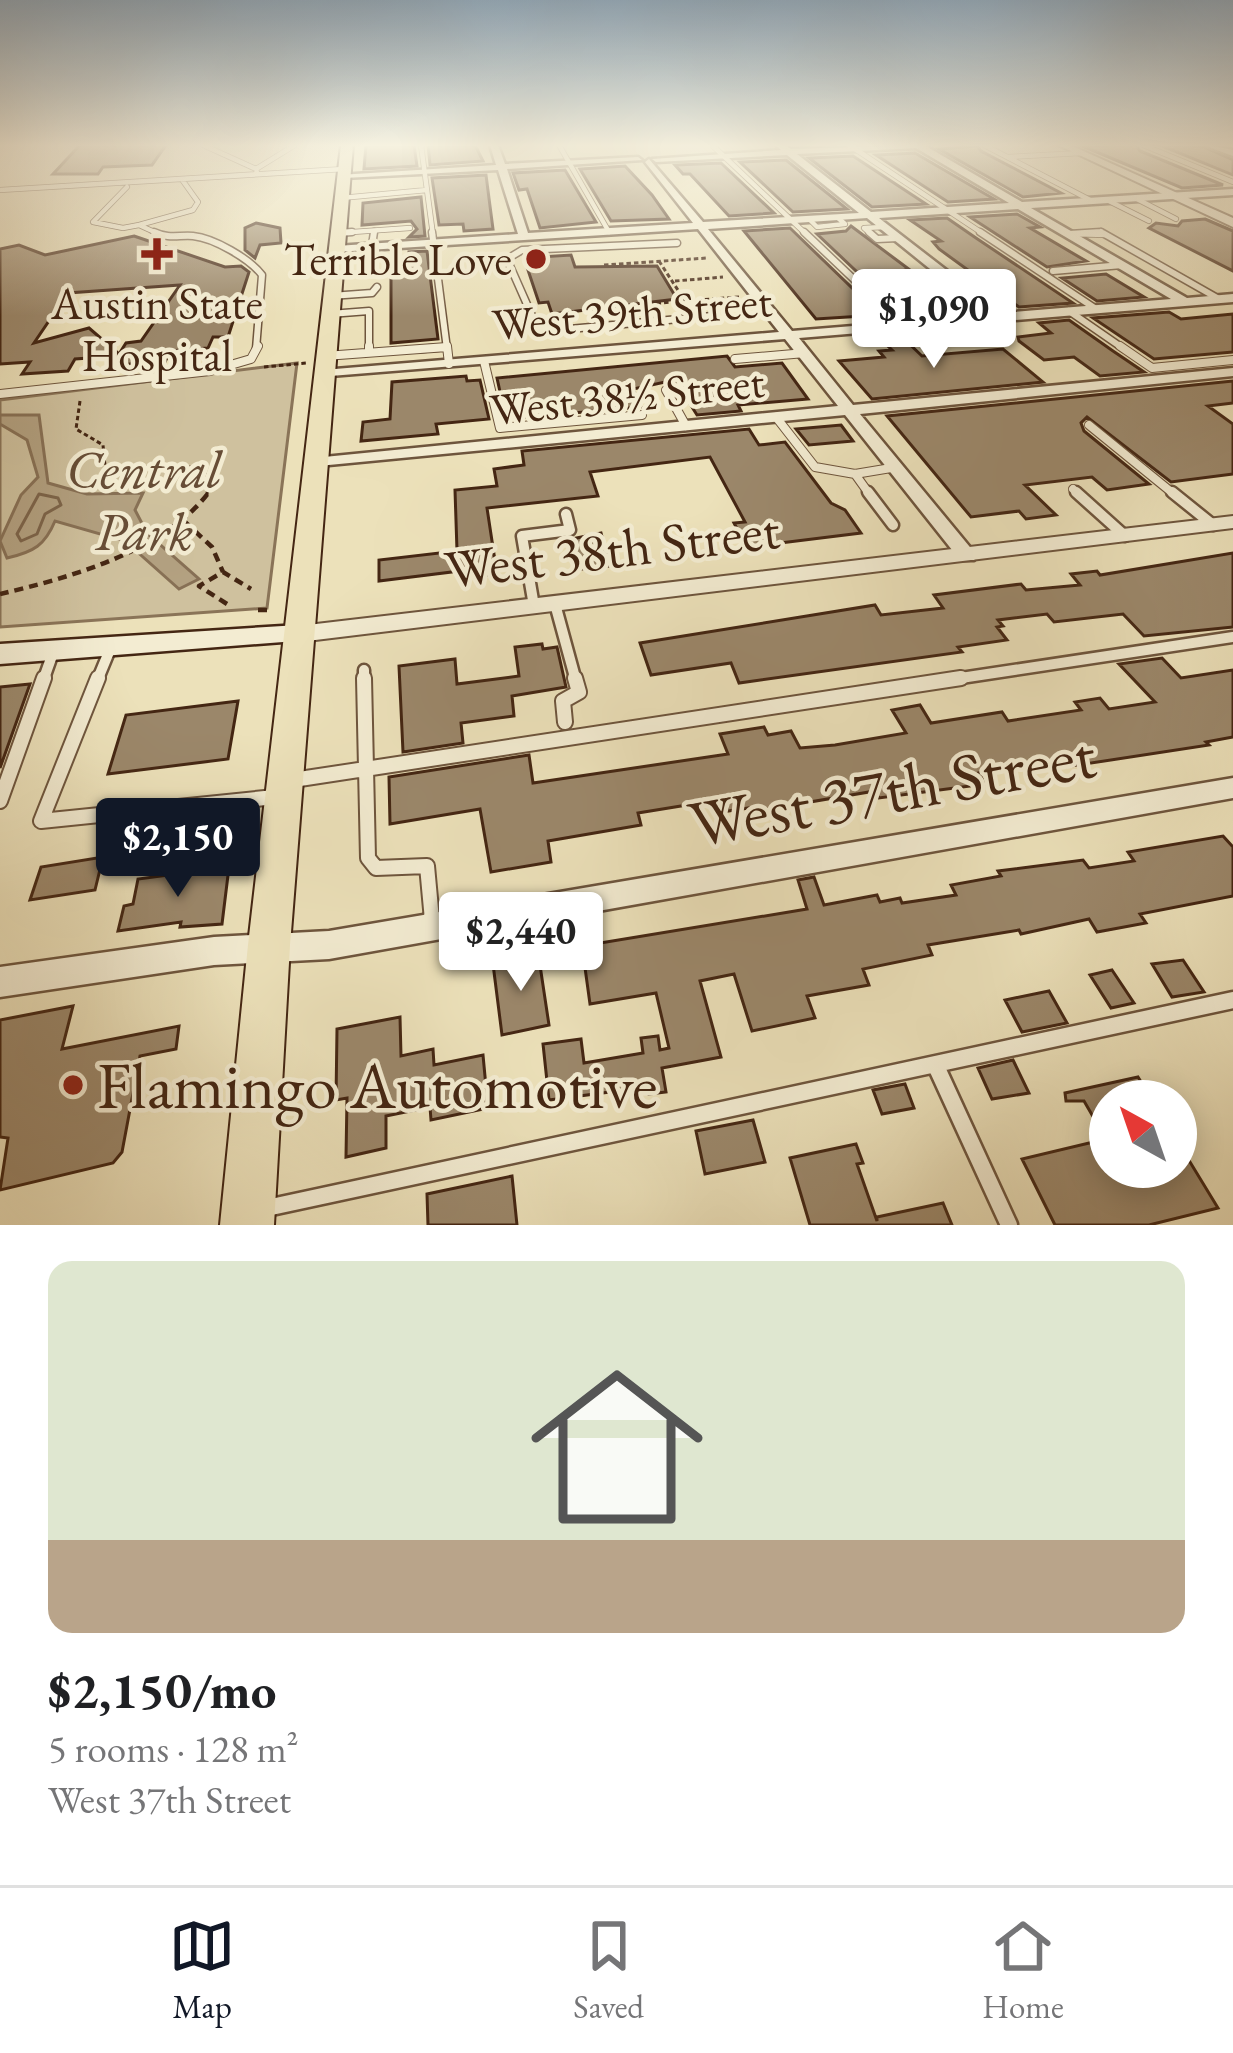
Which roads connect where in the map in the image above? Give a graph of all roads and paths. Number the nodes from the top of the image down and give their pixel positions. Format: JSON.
{"nodes":[{"id":1,"x":109,"y":202,"type":"edge"},
{"id":2,"x":198,"y":202,"type":"edge"},
{"id":3,"x":341,"y":202,"type":"edge"},
{"id":4,"x":429,"y":202,"type":"edge"},
{"id":5,"x":513,"y":202,"type":"edge"},
{"id":6,"x":592,"y":202,"type":"edge"},
{"id":7,"x":683,"y":202,"type":"edge"},
{"id":8,"x":772,"y":202,"type":"edge"},
{"id":9,"x":845,"y":202,"type":"edge"},
{"id":10,"x":931,"y":202,"type":"edge"},
{"id":11,"x":1015,"y":202,"type":"edge"},
{"id":12,"x":1075,"y":202,"type":"edge"},
{"id":13,"x":1112,"y":202,"type":"edge"},
{"id":14,"x":1143,"y":202,"type":"edge"},
{"id":15,"x":1187,"y":202,"type":"edge"},
{"id":16,"x":1021,"y":206,"type":"junction"},
{"id":17,"x":944,"y":211,"type":"junction"},
{"id":18,"x":1176,"y":219,"type":"dead end"},
{"id":19,"x":1149,"y":220,"type":"dead end"},
{"id":20,"x":792,"y":221,"type":"junction"},
{"id":21,"x":867,"y":222,"type":"junction"},
{"id":22,"x":1233,"y":223,"type":"edge"},
{"id":23,"x":139,"y":225,"type":"junction"},
{"id":24,"x":702,"y":225,"type":"junction"},
{"id":25,"x":410,"y":228,"type":"dead end"},
{"id":26,"x":374,"y":231,"type":"junction"},
{"id":27,"x":609,"y":232,"type":"junction"},
{"id":28,"x":1069,"y":234,"type":"junction"},
{"id":29,"x":524,"y":237,"type":"junction"},
{"id":30,"x":898,"y":238,"type":"junction"},
{"id":31,"x":337,"y":241,"type":"junction"},
{"id":32,"x":568,"y":241,"type":"junction"},
{"id":33,"x":435,"y":243,"type":"junction"},
{"id":34,"x":677,"y":243,"type":"dead end"},
{"id":35,"x":374,"y":247,"type":"junction"},
{"id":36,"x":709,"y":258,"type":"dead end"},
{"id":37,"x":659,"y":261,"type":"junction"},
{"id":38,"x":604,"y":265,"type":"dead end"},
{"id":39,"x":1122,"y":266,"type":"junction"},
{"id":40,"x":372,"y":271,"type":"dead end"},
{"id":41,"x":1053,"y":271,"type":"dead end"},
{"id":42,"x":723,"y":277,"type":"dead end"},
{"id":43,"x":672,"y":281,"type":"junction"},
{"id":44,"x":372,"y":288,"type":"dead end"},
{"id":45,"x":739,"y":297,"type":"dead end"},
{"id":46,"x":1226,"y":298,"type":"edge"},
{"id":47,"x":1183,"y":302,"type":"junction"},
{"id":48,"x":330,"y":305,"type":"junction"},
{"id":49,"x":1096,"y":309,"type":"junction"},
{"id":50,"x":1070,"y":311,"type":"junction"},
{"id":51,"x":712,"y":316,"type":"dead end"},
{"id":52,"x":998,"y":317,"type":"junction"},
{"id":53,"x":902,"y":326,"type":"junction"},
{"id":54,"x":547,"y":331,"type":"junction"},
{"id":55,"x":791,"y":335,"type":"junction"},
{"id":56,"x":447,"y":347,"type":"junction"},
{"id":57,"x":369,"y":352,"type":"junction"},
{"id":58,"x":805,"y":352,"type":"junction"},
{"id":59,"x":550,"y":356,"type":"junction"},
{"id":60,"x":735,"y":359,"type":"dead end"},
{"id":61,"x":1233,"y":360,"type":"edge"},
{"id":62,"x":484,"y":361,"type":"junction"},
{"id":63,"x":449,"y":364,"type":"junction"},
{"id":64,"x":324,"y":365,"type":"junction"},
{"id":65,"x":1233,"y":372,"type":"edge"},
{"id":66,"x":666,"y":390,"type":"dead end"},
{"id":67,"x":0,"y":394,"type":"edge"},
{"id":68,"x":76,"y":396,"type":"dead end"},
{"id":69,"x":850,"y":409,"type":"junction"},
{"id":70,"x":642,"y":415,"type":"dead end"},
{"id":71,"x":776,"y":417,"type":"junction"},
{"id":72,"x":1089,"y":425,"type":"dead end"},
{"id":73,"x":686,"y":426,"type":"junction"},
{"id":74,"x":314,"y":463,"type":"junction"},
{"id":75,"x":896,"y":467,"type":"junction"},
{"id":76,"x":855,"y":474,"type":"junction"},
{"id":77,"x":1073,"y":489,"type":"dead end"},
{"id":78,"x":566,"y":514,"type":"dead end"},
{"id":79,"x":183,"y":521,"type":"junction"},
{"id":80,"x":1223,"y":524,"type":"edge"},
{"id":81,"x":893,"y":525,"type":"dead end"},
{"id":82,"x":1125,"y":536,"type":"junction"},
{"id":83,"x":967,"y":556,"type":"junction"},
{"id":84,"x":223,"y":572,"type":"junction"},
{"id":85,"x":250,"y":589,"type":"dead end"},
{"id":86,"x":0,"y":594,"type":"edge"},
{"id":87,"x":227,"y":604,"type":"dead end"},
{"id":88,"x":544,"y":605,"type":"junction"},
{"id":89,"x":257,"y":610,"type":"dead end"},
{"id":90,"x":268,"y":610,"type":"dead end"},
{"id":91,"x":299,"y":634,"type":"junction"},
{"id":92,"x":1233,"y":637,"type":"edge"},
{"id":93,"x":111,"y":647,"type":"junction"},
{"id":94,"x":54,"y":650,"type":"junction"},
{"id":95,"x":0,"y":654,"type":"edge"},
{"id":96,"x":364,"y":670,"type":"dead end"},
{"id":97,"x":566,"y":722,"type":"dead end"},
{"id":98,"x":366,"y":769,"type":"junction"},
{"id":99,"x":1233,"y":788,"type":"edge"},
{"id":100,"x":284,"y":789,"type":"junction"},
{"id":101,"x":0,"y":801,"type":"edge"},
{"id":102,"x":433,"y":927,"type":"junction"},
{"id":103,"x":268,"y":945,"type":"junction"},
{"id":104,"x":0,"y":982,"type":"edge"},
{"id":105,"x":1233,"y":1000,"type":"edge"},
{"id":106,"x":936,"y":1066,"type":"junction"},
{"id":107,"x":247,"y":1219,"type":"edge"},
{"id":108,"x":1009,"y":1225,"type":"edge"}],
"edges":[{"from":1,"to":23,"type":"lane"},
{"from":2,"to":23,"type":"lane"},
{"from":3,"to":31,"type":"main road"},
{"from":4,"to":33,"type":"lane"},
{"from":5,"to":29,"type":"street"},
{"from":6,"to":27,"type":"lane"},
{"from":7,"to":24,"type":"street"},
{"from":8,"to":20,"type":"lane"},
{"from":9,"to":21,"type":"street"},
{"from":10,"to":17,"type":"lane"},
{"from":11,"to":16,"type":"street"},
{"from":12,"to":16,"type":"street"},
{"from":13,"to":19,"type":"lane"},
{"from":14,"to":18,"type":"lane"},
{"from":15,"to":22,"type":"street"},
{"from":16,"to":17,"type":"street"},
{"from":16,"to":28,"type":"street"},
{"from":17,"to":21,"type":"street"},
{"from":17,"to":49,"type":"lane"},
{"from":20,"to":21,"type":"street"},
{"from":20,"to":24,"type":"street"},
{"from":20,"to":53,"type":"lane"},
{"from":21,"to":30,"type":"street"},
{"from":21,"to":30,"type":"lane"},
{"from":23,"to":67,"type":"lane"},
{"from":24,"to":27,"type":"street"},
{"from":24,"to":55,"type":"street"},
{"from":25,"to":26,"type":"lane"},
{"from":26,"to":31,"type":"lane"},
{"from":26,"to":35,"type":"lane"},
{"from":27,"to":32,"type":"street"},
{"from":28,"to":39,"type":"street"},
{"from":28,"to":46,"type":"lane"},
{"from":29,"to":32,"type":"street"},
{"from":29,"to":33,"type":"street"},
{"from":30,"to":52,"type":"street"},
{"from":31,"to":35,"type":"street"},
{"from":31,"to":48,"type":"main road"},
{"from":32,"to":34,"type":"lane"},
{"from":32,"to":54,"type":"lane"},
{"from":33,"to":35,"type":"street"},
{"from":33,"to":56,"type":"lane"},
{"from":35,"to":40,"type":"lane"},
{"from":36,"to":37,"type":"path"},
{"from":37,"to":38,"type":"path"},
{"from":37,"to":43,"type":"path"},
{"from":39,"to":41,"type":"lane"},
{"from":39,"to":47,"type":"street"},
{"from":42,"to":43,"type":"path"},
{"from":43,"to":45,"type":"path"},
{"from":44,"to":48,"type":"lane"},
{"from":46,"to":47,"type":"street","name":"West 39th Street"},
{"from":47,"to":49,"type":"street","name":"West 39th Street"},
{"from":48,"to":57,"type":"lane"},
{"from":48,"to":64,"type":"main road"},
{"from":49,"to":50,"type":"street","name":"West 39th Street"},
{"from":50,"to":52,"type":"street","name":"West 39th Street"},
{"from":50,"to":61,"type":"lane"},
{"from":51,"to":54,"type":"lane"},
{"from":52,"to":53,"type":"street","name":"West 39th Street"},
{"from":53,"to":55,"type":"street","name":"West 39th Street"},
{"from":54,"to":59,"type":"lane"},
{"from":55,"to":58,"type":"street"},
{"from":55,"to":59,"type":"street","name":"West 39th Street"},
{"from":56,"to":57,"type":"lane"},
{"from":56,"to":63,"type":"lane"},
{"from":57,"to":64,"type":"lane"},
{"from":58,"to":60,"type":"lane"},
{"from":58,"to":69,"type":"street"},
{"from":59,"to":62,"type":"street","name":"West 39th Street"},
{"from":62,"to":63,"type":"street","name":"West 39th Street"},
{"from":62,"to":70,"type":"lane"},
{"from":63,"to":64,"type":"street","name":"West 39th Street"},
{"from":64,"to":74,"type":"main road"},
{"from":65,"to":69,"type":"street","name":"West 38½ Street"},
{"from":66,"to":73,"type":"lane"},
{"from":68,"to":79,"type":"path"},
{"from":69,"to":71,"type":"street","name":"West 38½ Street"},
{"from":69,"to":75,"type":"street"},
{"from":71,"to":73,"type":"street","name":"West 38½ Street"},
{"from":71,"to":76,"type":"lane"},
{"from":72,"to":80,"type":"lane"},
{"from":73,"to":74,"type":"street","name":"West 38½ Street"},
{"from":74,"to":91,"type":"main road"},
{"from":75,"to":76,"type":"lane"},
{"from":75,"to":83,"type":"street"},
{"from":76,"to":81,"type":"lane"},
{"from":77,"to":82,"type":"lane"},
{"from":78,"to":88,"type":"lane"},
{"from":79,"to":84,"type":"path"},
{"from":79,"to":86,"type":"path"},
{"from":80,"to":82,"type":"street","name":"West 38th Street"},
{"from":82,"to":83,"type":"street","name":"West 38th Street"},
{"from":83,"to":88,"type":"street","name":"West 38th Street"},
{"from":84,"to":85,"type":"path"},
{"from":84,"to":87,"type":"path"},
{"from":88,"to":91,"type":"street","name":"West 38th Street"},
{"from":88,"to":97,"type":"lane"},
{"from":89,"to":90,"type":"path"},
{"from":91,"to":93,"type":"main road","name":"West 38th Street"},
{"from":91,"to":100,"type":"main road"},
{"from":92,"to":98,"type":"lane"},
{"from":93,"to":94,"type":"main road","name":"West 38th Street"},
{"from":93,"to":100,"type":"lane"},
{"from":94,"to":95,"type":"main road","name":"West 38th Street"},
{"from":94,"to":101,"type":"lane"},
{"from":96,"to":98,"type":"lane"},
{"from":98,"to":100,"type":"lane"},
{"from":98,"to":102,"type":"lane"},
{"from":99,"to":102,"type":"street","name":"West 37th Street"},
{"from":100,"to":103,"type":"main road"},
{"from":102,"to":103,"type":"street","name":"West 37th Street"},
{"from":103,"to":104,"type":"street","name":"West 37th Street"},
{"from":103,"to":107,"type":"main road"},
{"from":105,"to":106,"type":"lane"},
{"from":106,"to":107,"type":"lane"},
{"from":106,"to":108,"type":"lane"}]}
